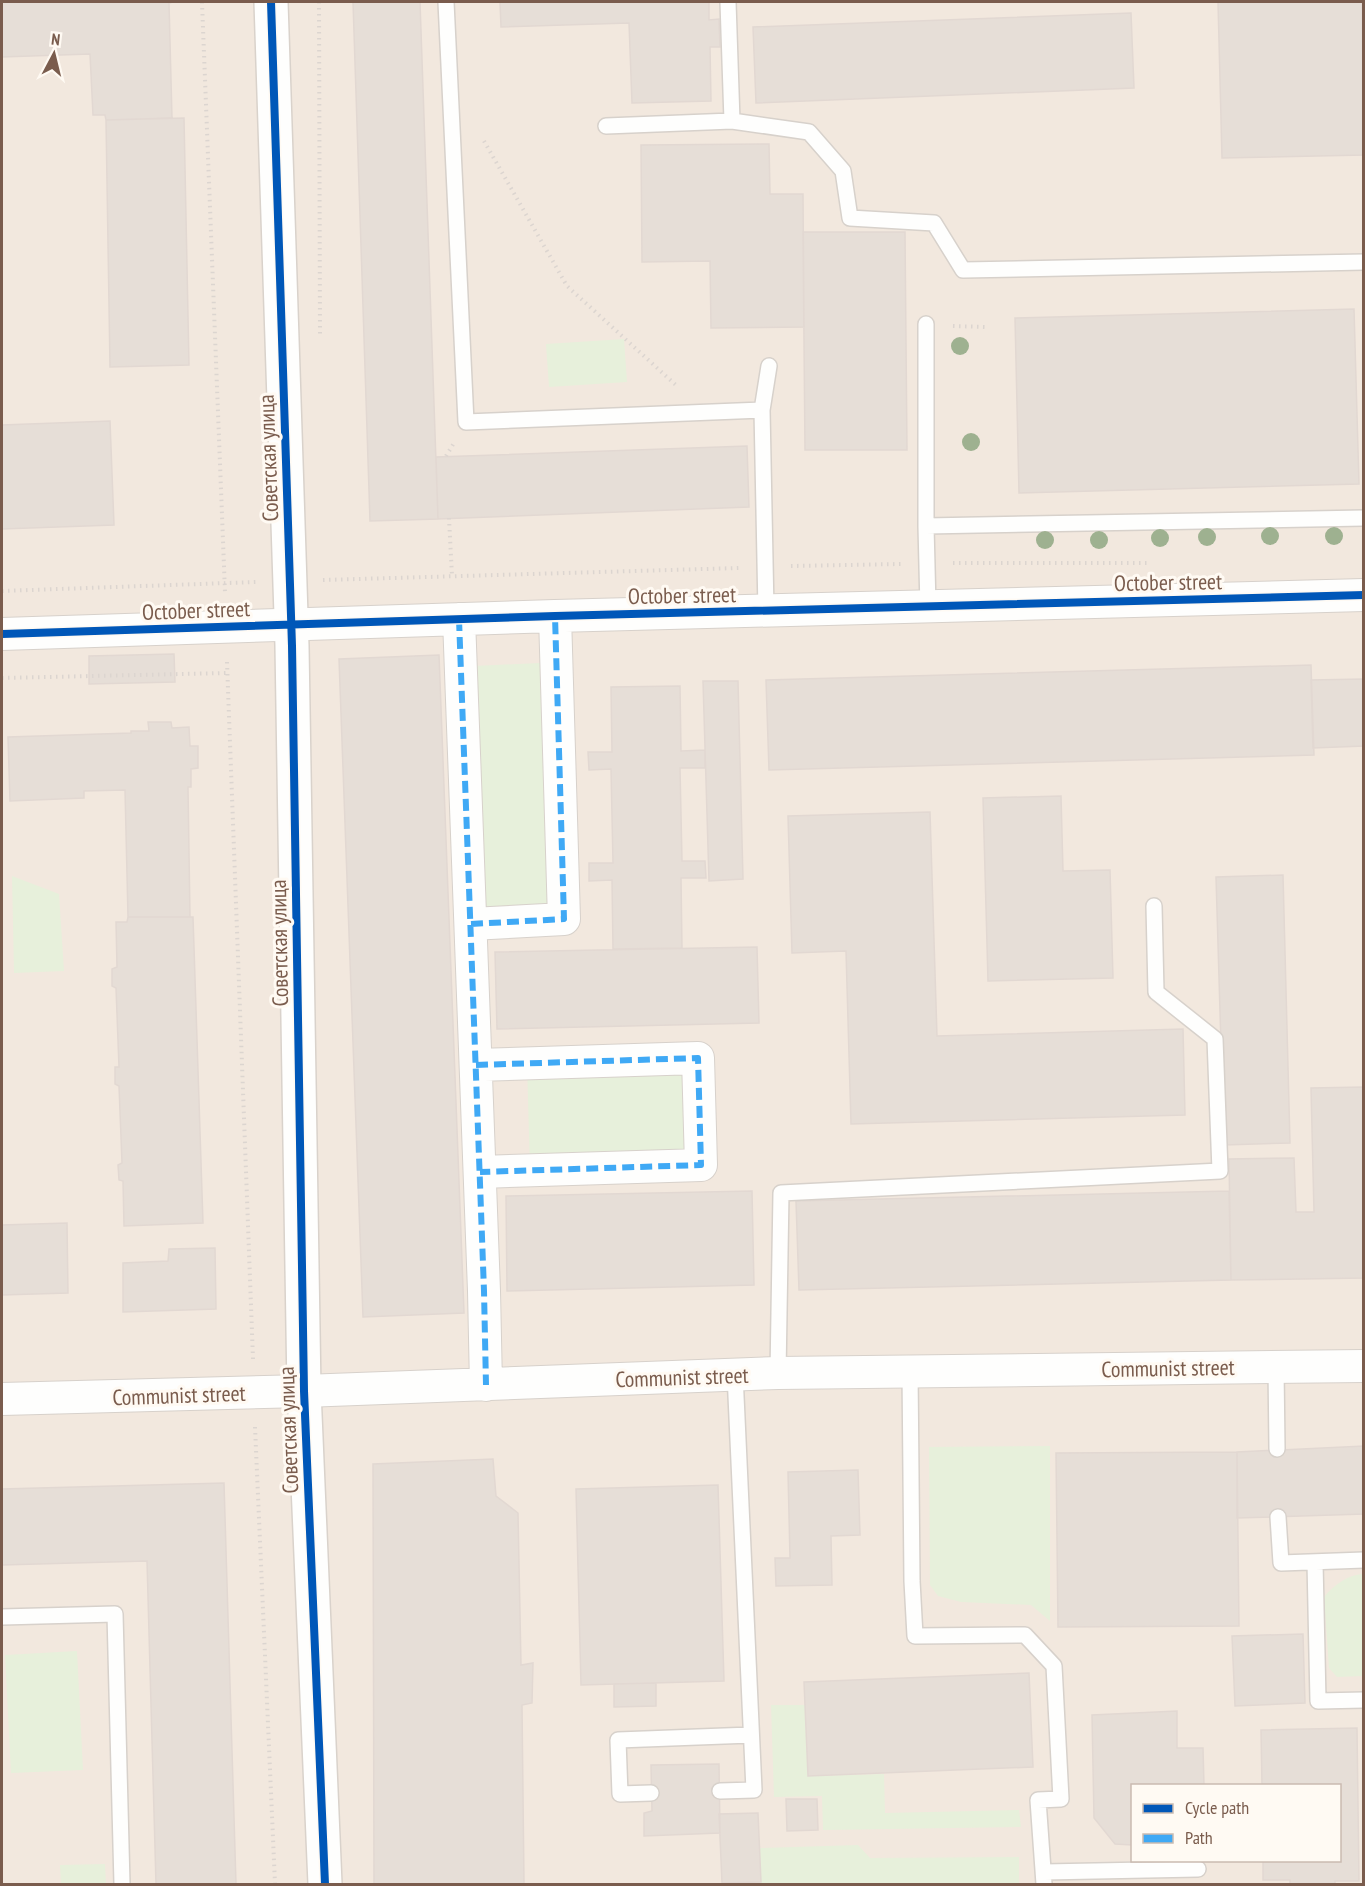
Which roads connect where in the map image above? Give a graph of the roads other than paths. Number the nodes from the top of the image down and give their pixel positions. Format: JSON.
{"nodes":[{"id":1,"x":271,"y":2,"type":"edge"},
{"id":2,"x":446,"y":2,"type":"edge"},
{"id":3,"x":728,"y":2,"type":"edge"},
{"id":4,"x":732,"y":121,"type":"junction"},
{"id":5,"x":606,"y":126,"type":"dead end"},
{"id":6,"x":1364,"y":262,"type":"edge"},
{"id":7,"x":926,"y":324,"type":"dead end"},
{"id":8,"x":769,"y":366,"type":"dead end"},
{"id":9,"x":762,"y":410,"type":"junction"},
{"id":10,"x":1364,"y":518,"type":"edge"},
{"id":11,"x":926,"y":526,"type":"junction"},
{"id":12,"x":1364,"y":596,"type":"edge"},
{"id":13,"x":928,"y":607,"type":"junction"},
{"id":14,"x":766,"y":611,"type":"junction"},
{"id":15,"x":555,"y":616,"type":"junction"},
{"id":16,"x":459,"y":619,"type":"junction"},
{"id":17,"x":292,"y":625,"type":"junction"},
{"id":18,"x":2,"y":634,"type":"edge"},
{"id":19,"x":1154,"y":906,"type":"dead end"},
{"id":20,"x":471,"y":924,"type":"junction"},
{"id":21,"x":476,"y":1065,"type":"junction"},
{"id":22,"x":480,"y":1172,"type":"junction"},
{"id":23,"x":1364,"y":1366,"type":"edge"},
{"id":24,"x":1276,"y":1367,"type":"junction"},
{"id":25,"x":910,"y":1370,"type":"junction"},
{"id":26,"x":778,"y":1373,"type":"junction"},
{"id":27,"x":735,"y":1374,"type":"junction"},
{"id":28,"x":486,"y":1385,"type":"junction"},
{"id":29,"x":304,"y":1391,"type":"junction"},
{"id":30,"x":2,"y":1399,"type":"edge"},
{"id":31,"x":1276,"y":1449,"type":"dead end"},
{"id":32,"x":1278,"y":1517,"type":"dead end"},
{"id":33,"x":1364,"y":1560,"type":"edge"},
{"id":34,"x":1315,"y":1562,"type":"junction"},
{"id":35,"x":2,"y":1617,"type":"edge"},
{"id":36,"x":1364,"y":1700,"type":"edge"},
{"id":37,"x":752,"y":1735,"type":"junction"},
{"id":38,"x":720,"y":1791,"type":"dead end"},
{"id":39,"x":651,"y":1793,"type":"dead end"},
{"id":40,"x":1198,"y":1869,"type":"dead end"},
{"id":41,"x":1044,"y":1878,"type":"edge"},
{"id":42,"x":122,"y":1884,"type":"edge"},
{"id":43,"x":325,"y":1884,"type":"edge"}],
"edges":[{"from":1,"to":17,"type":"street","name":"Советская улица"},
{"from":2,"to":9,"type":"lane"},
{"from":3,"to":4,"type":"lane"},
{"from":4,"to":5,"type":"lane"},
{"from":4,"to":6,"type":"lane"},
{"from":7,"to":11,"type":"lane"},
{"from":8,"to":9,"type":"lane"},
{"from":9,"to":14,"type":"lane"},
{"from":10,"to":11,"type":"lane"},
{"from":11,"to":13,"type":"lane"},
{"from":12,"to":13,"type":"street","name":"October street"},
{"from":13,"to":14,"type":"street","name":"October street"},
{"from":14,"to":15,"type":"street","name":"October street"},
{"from":15,"to":16,"type":"street","name":"October street"},
{"from":15,"to":20,"type":"street"},
{"from":16,"to":17,"type":"street","name":"October street"},
{"from":16,"to":20,"type":"street"},
{"from":17,"to":18,"type":"street","name":"October street"},
{"from":17,"to":29,"type":"street","name":"Советская улица"},
{"from":19,"to":26,"type":"lane"},
{"from":20,"to":21,"type":"street"},
{"from":21,"to":22,"type":"street"},
{"from":21,"to":22,"type":"street"},
{"from":22,"to":28,"type":"street"},
{"from":23,"to":24,"type":"street","name":"Communist street"},
{"from":24,"to":25,"type":"street","name":"Communist street"},
{"from":24,"to":31,"type":"lane"},
{"from":25,"to":26,"type":"street","name":"Communist street"},
{"from":25,"to":41,"type":"lane"},
{"from":26,"to":27,"type":"street","name":"Communist street"},
{"from":27,"to":28,"type":"street","name":"Communist street"},
{"from":27,"to":37,"type":"lane"},
{"from":28,"to":29,"type":"street","name":"Communist street"},
{"from":29,"to":30,"type":"street","name":"Communist street"},
{"from":29,"to":43,"type":"street","name":"Советская улица"},
{"from":32,"to":34,"type":"lane"},
{"from":33,"to":34,"type":"lane"},
{"from":34,"to":36,"type":"lane"},
{"from":35,"to":42,"type":"lane"},
{"from":37,"to":38,"type":"lane"},
{"from":37,"to":39,"type":"lane"},
{"from":40,"to":41,"type":"lane"}]}
